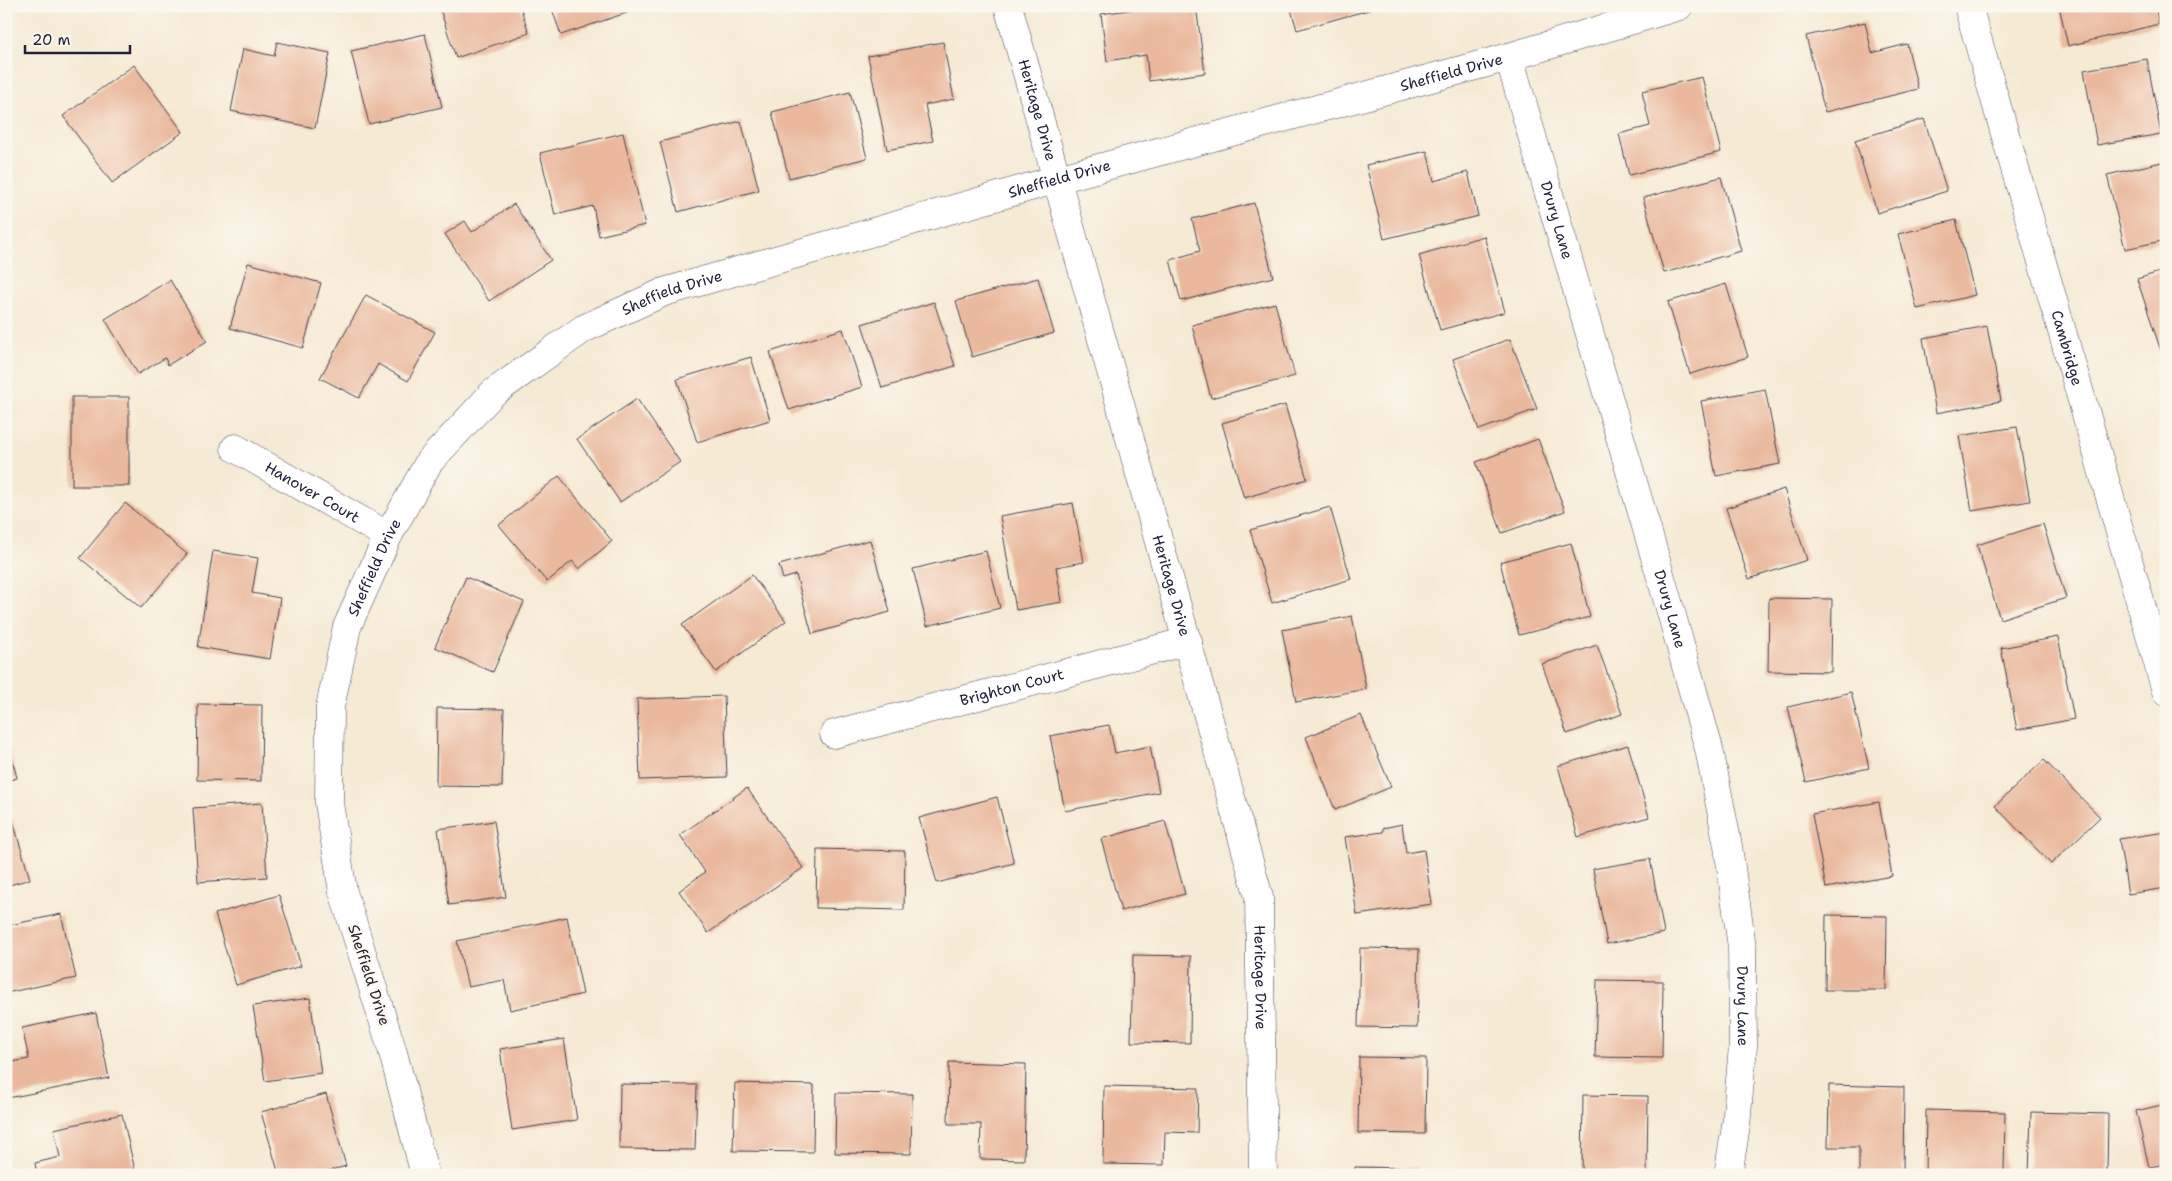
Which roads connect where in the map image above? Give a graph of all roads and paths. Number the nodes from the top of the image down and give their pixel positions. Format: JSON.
{"nodes":[{"id":1,"x":1008,"y":6,"type":"edge"},
{"id":2,"x":1679,"y":6,"type":"edge"},
{"id":3,"x":1968,"y":6,"type":"edge"},
{"id":4,"x":1509,"y":57,"type":"junction"},
{"id":5,"x":1058,"y":179,"type":"junction"},
{"id":6,"x":236,"y":448,"type":"dead end"},
{"id":7,"x":388,"y":536,"type":"junction"},
{"id":8,"x":1188,"y":641,"type":"junction"},
{"id":9,"x":2166,"y":691,"type":"edge"},
{"id":10,"x":834,"y":734,"type":"dead end"},
{"id":11,"x":425,"y":1175,"type":"edge"},
{"id":12,"x":1263,"y":1175,"type":"edge"},
{"id":13,"x":1728,"y":1175,"type":"edge"}],
"edges":[{"from":1,"to":5,"type":"street","name":"Heritage Drive"},
{"from":2,"to":4,"type":"street","name":"Sheffield Drive"},
{"from":3,"to":9,"type":"street","name":"Cambridge"},
{"from":4,"to":5,"type":"street","name":"Sheffield Drive"},
{"from":4,"to":13,"type":"street","name":"Drury Lane"},
{"from":5,"to":7,"type":"street","name":"Sheffield Drive"},
{"from":5,"to":8,"type":"street","name":"Heritage Drive"},
{"from":6,"to":7,"type":"street","name":"Hanover Court"},
{"from":7,"to":11,"type":"street","name":"Sheffield Drive"},
{"from":8,"to":10,"type":"street","name":"Brighton Court"},
{"from":8,"to":12,"type":"street","name":"Heritage Drive"}]}
